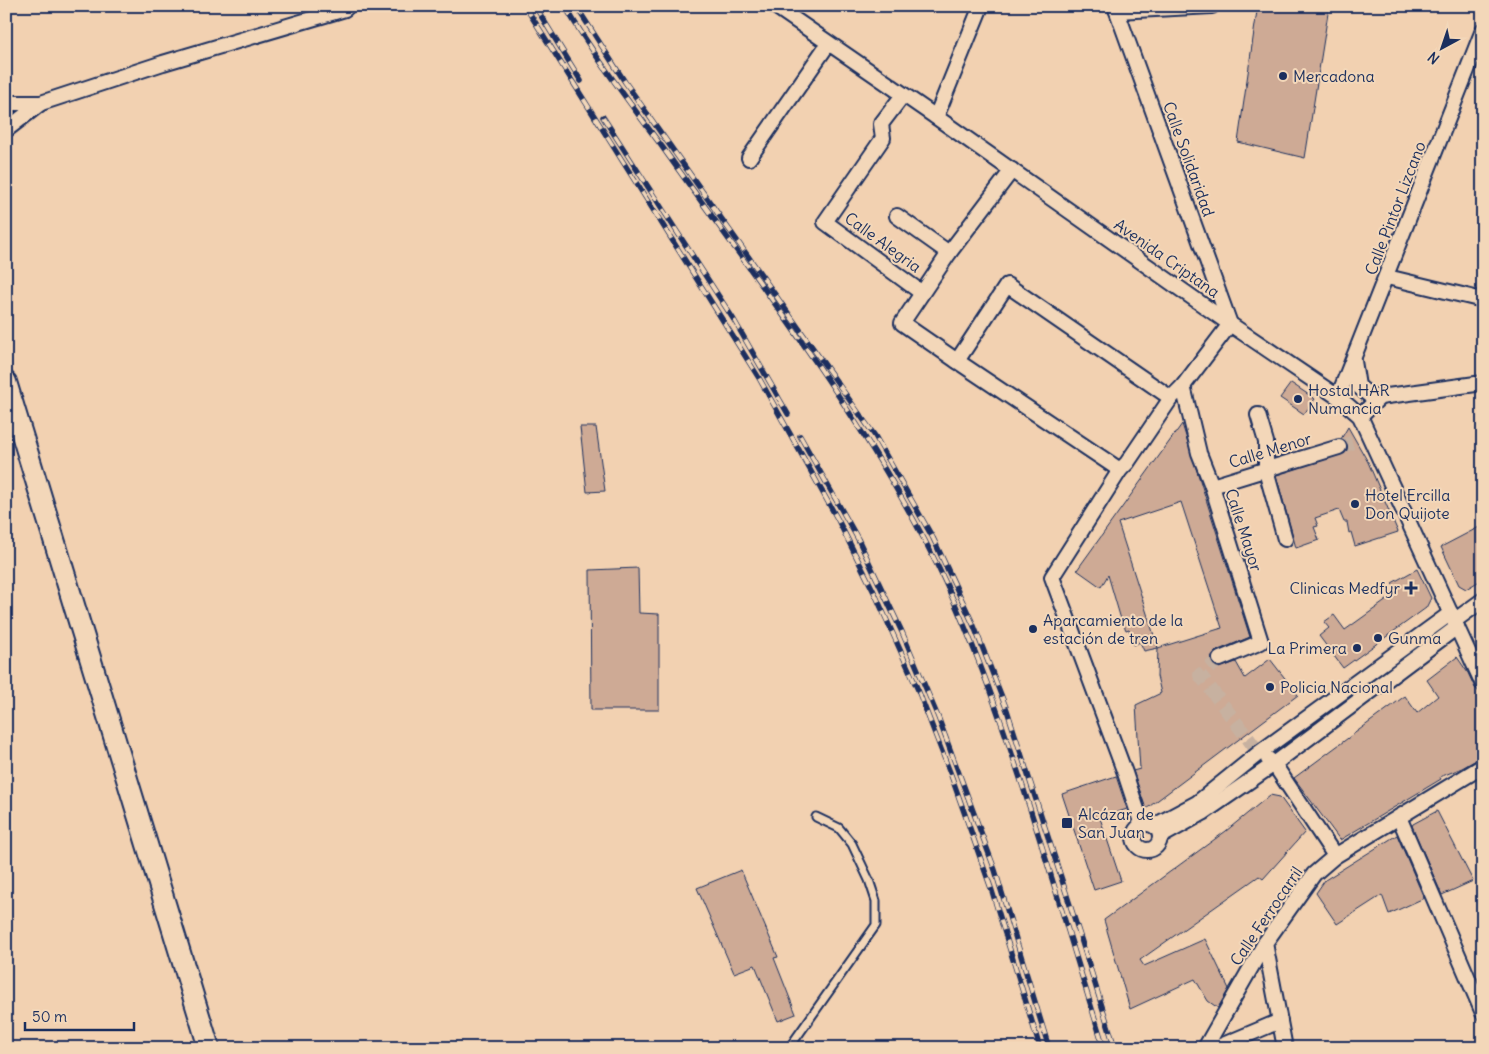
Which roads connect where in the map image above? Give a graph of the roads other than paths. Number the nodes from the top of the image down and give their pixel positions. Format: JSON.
{"nodes":[{"id":1,"x":348,"y":6,"type":"edge"},
{"id":2,"x":775,"y":6,"type":"edge"},
{"id":3,"x":980,"y":6,"type":"edge"},
{"id":4,"x":1211,"y":6,"type":"edge"},
{"id":5,"x":1116,"y":9,"type":"edge"},
{"id":6,"x":1483,"y":30,"type":"edge"},
{"id":7,"x":828,"y":44,"type":"junction"},
{"id":8,"x":904,"y":96,"type":"junction"},
{"id":9,"x":6,"y":103,"type":"edge"},
{"id":10,"x":41,"y":103,"type":"junction"},
{"id":11,"x":936,"y":117,"type":"junction"},
{"id":12,"x":6,"y":130,"type":"edge"},
{"id":13,"x":749,"y":158,"type":"dead end"},
{"id":14,"x":1012,"y":170,"type":"junction"},
{"id":15,"x":898,"y":216,"type":"dead end"},
{"id":16,"x":949,"y":253,"type":"junction"},
{"id":17,"x":1387,"y":277,"type":"junction"},
{"id":18,"x":922,"y":293,"type":"junction"},
{"id":19,"x":1483,"y":300,"type":"edge"},
{"id":20,"x":1230,"y":324,"type":"junction"},
{"id":21,"x":1354,"y":358,"type":"junction"},
{"id":22,"x":957,"y":361,"type":"junction"},
{"id":23,"x":6,"y":382,"type":"edge"},
{"id":24,"x":1483,"y":383,"type":"edge"},
{"id":25,"x":1183,"y":386,"type":"junction"},
{"id":26,"x":1338,"y":397,"type":"junction"},
{"id":27,"x":1380,"y":397,"type":"junction"},
{"id":28,"x":1171,"y":398,"type":"junction"},
{"id":29,"x":1258,"y":415,"type":"dead end"},
{"id":30,"x":1360,"y":416,"type":"junction"},
{"id":31,"x":1339,"y":447,"type":"tunnel mouth"},
{"id":32,"x":1120,"y":470,"type":"junction"},
{"id":33,"x":1266,"y":471,"type":"junction"},
{"id":34,"x":1212,"y":486,"type":"junction"},
{"id":35,"x":1286,"y":540,"type":"dead end"},
{"id":36,"x":1483,"y":600,"type":"edge"},
{"id":37,"x":1454,"y":620,"type":"junction"},
{"id":38,"x":1220,"y":659,"type":"tunnel mouth"},
{"id":39,"x":1483,"y":684,"type":"edge"},
{"id":40,"x":1259,"y":754,"type":"junction"},
{"id":41,"x":1274,"y":764,"type":"junction"},
{"id":42,"x":1483,"y":766,"type":"edge"},
{"id":43,"x":816,"y":817,"type":"dead end"},
{"id":44,"x":1399,"y":817,"type":"junction"},
{"id":45,"x":1152,"y":829,"type":"junction"},
{"id":46,"x":1335,"y":856,"type":"junction"},
{"id":47,"x":1265,"y":943,"type":"junction"},
{"id":48,"x":1483,"y":1013,"type":"edge"},
{"id":49,"x":1280,"y":1021,"type":"junction"},
{"id":50,"x":209,"y":1048,"type":"edge"},
{"id":51,"x":789,"y":1048,"type":"edge"},
{"id":52,"x":1205,"y":1048,"type":"edge"},
{"id":53,"x":1216,"y":1048,"type":"edge"},
{"id":54,"x":1285,"y":1048,"type":"edge"}],
"edges":[{"from":1,"to":10,"type":"street"},
{"from":2,"to":7,"type":"street","name":"Avenida Criptana"},
{"from":3,"to":11,"type":"street"},
{"from":4,"to":5,"type":"street"},
{"from":5,"to":20,"type":"street","name":"Calle Solidaridad"},
{"from":6,"to":17,"type":"street","name":"Calle Pintor Lizcano"},
{"from":7,"to":8,"type":"street","name":"Avenida Criptana"},
{"from":7,"to":13,"type":"street"},
{"from":8,"to":11,"type":"street","name":"Avenida Criptana"},
{"from":8,"to":18,"type":"street","name":"Calle Alegria"},
{"from":9,"to":10,"type":"street"},
{"from":10,"to":12,"type":"street"},
{"from":11,"to":14,"type":"street","name":"Avenida Criptana"},
{"from":14,"to":16,"type":"street"},
{"from":14,"to":20,"type":"street","name":"Avenida Criptana"},
{"from":15,"to":16,"type":"street"},
{"from":16,"to":18,"type":"street"},
{"from":17,"to":19,"type":"street"},
{"from":17,"to":21,"type":"street","name":"Calle Pintor Lizcano"},
{"from":18,"to":22,"type":"street"},
{"from":20,"to":25,"type":"street"},
{"from":20,"to":26,"type":"street","name":"Avenida Criptana"},
{"from":21,"to":26,"type":"street","name":"Calle Pintor Lizcano"},
{"from":21,"to":27,"type":"street"},
{"from":22,"to":28,"type":"street"},
{"from":22,"to":32,"type":"street"},
{"from":23,"to":50,"type":"street"},
{"from":24,"to":27,"type":"street"},
{"from":25,"to":28,"type":"street"},
{"from":25,"to":34,"type":"street","name":"Calle Mayor"},
{"from":26,"to":30,"type":"street","name":"Avenida Criptana"},
{"from":27,"to":30,"type":"street"},
{"from":28,"to":32,"type":"street"},
{"from":29,"to":33,"type":"street"},
{"from":30,"to":37,"type":"street","name":"Avenida Criptana"},
{"from":31,"to":33,"type":"street","name":"Calle Menor"},
{"from":32,"to":45,"type":"street"},
{"from":33,"to":34,"type":"street","name":"Calle Menor"},
{"from":33,"to":35,"type":"street"},
{"from":34,"to":38,"type":"street","name":"Calle Mayor"},
{"from":36,"to":37,"type":"street"},
{"from":37,"to":39,"type":"street","name":"Avenida Criptana"},
{"from":37,"to":40,"type":"street"},
{"from":37,"to":41,"type":"street"},
{"from":40,"to":41,"type":"street"},
{"from":40,"to":45,"type":"street"},
{"from":41,"to":45,"type":"street"},
{"from":41,"to":46,"type":"street"},
{"from":42,"to":44,"type":"street","name":"Calle Ferrocarril"},
{"from":43,"to":51,"type":"lane"},
{"from":44,"to":46,"type":"street","name":"Calle Ferrocarril"},
{"from":44,"to":48,"type":"street"},
{"from":46,"to":47,"type":"street","name":"Calle Ferrocarril"},
{"from":47,"to":49,"type":"street"},
{"from":47,"to":52,"type":"street","name":"Calle Ferrocarril"},
{"from":49,"to":53,"type":"street"},
{"from":49,"to":54,"type":"street"}]}
